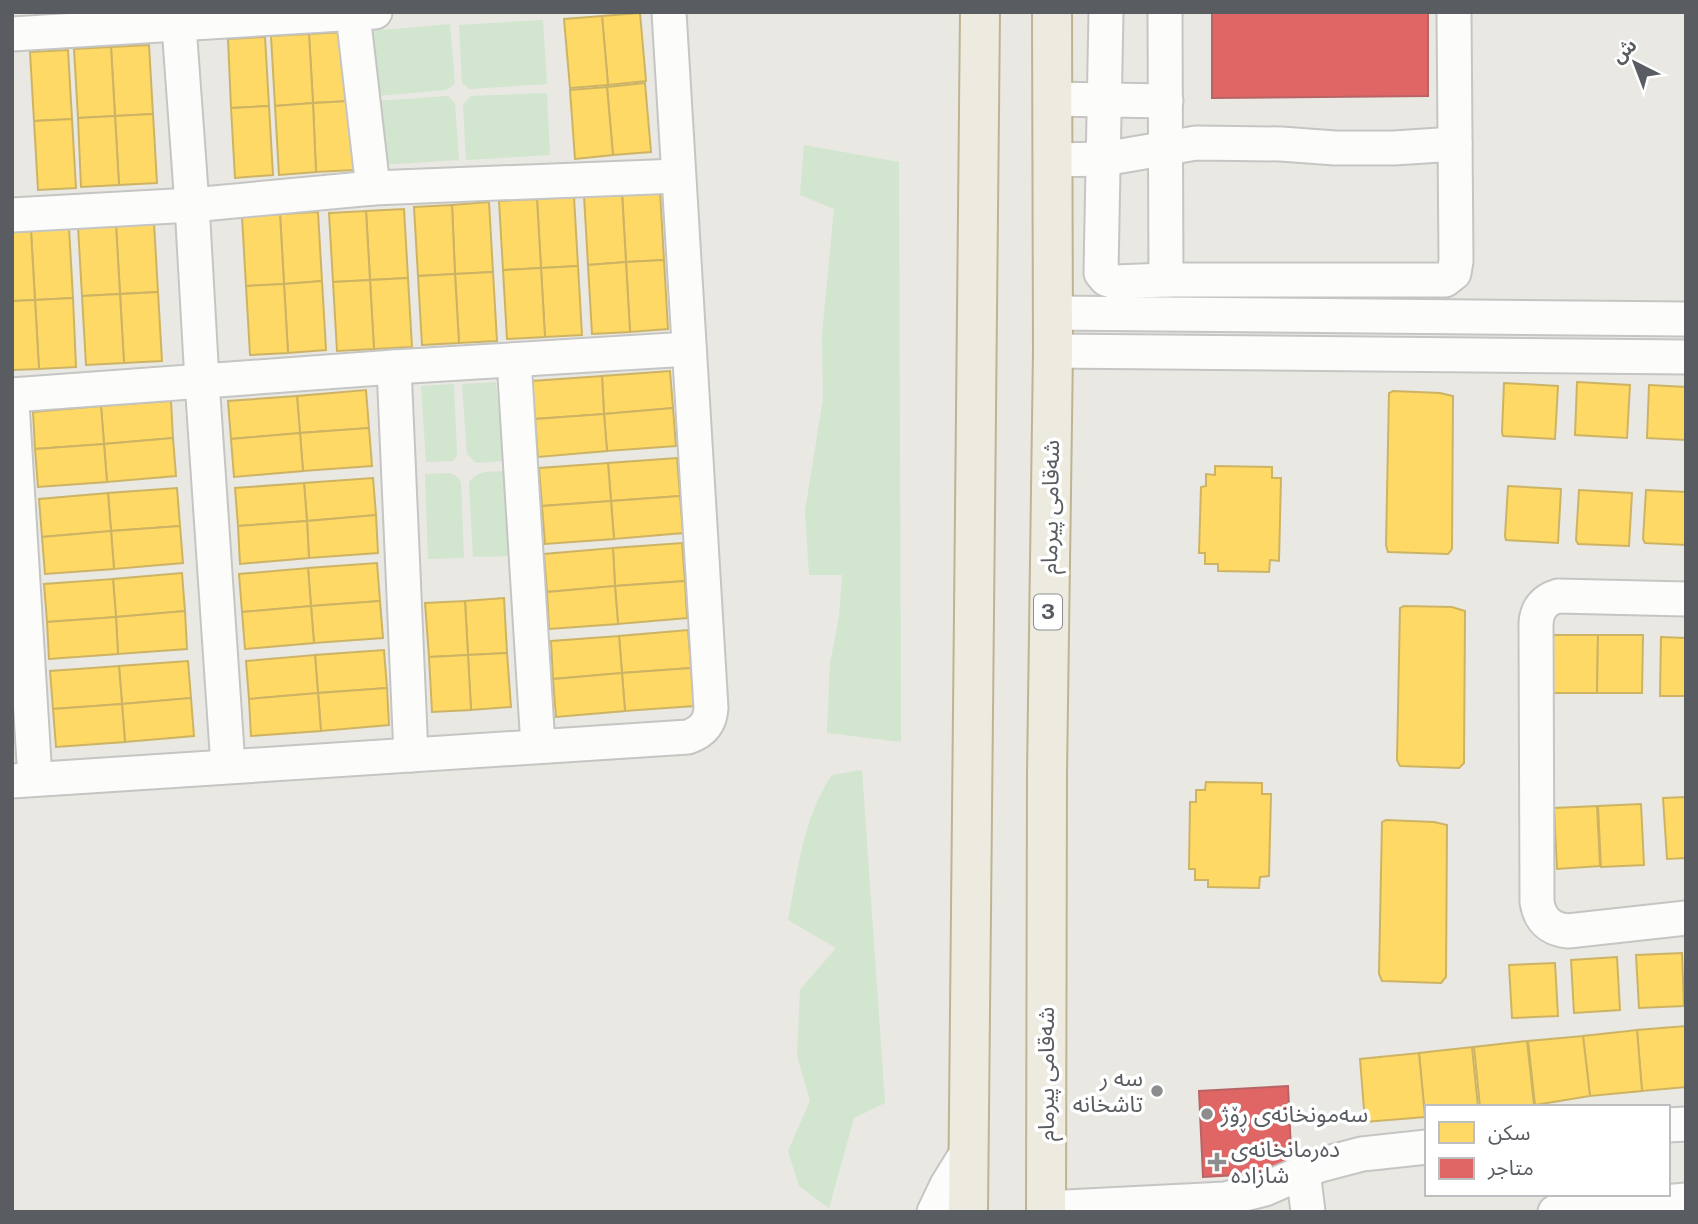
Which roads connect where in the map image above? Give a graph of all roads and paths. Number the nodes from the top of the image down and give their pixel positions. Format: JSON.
{"nodes":[{"id":1,"x":669,"y":12,"type":"edge"},
{"id":2,"x":979,"y":12,"type":"edge"},
{"id":3,"x":1052,"y":12,"type":"edge"},
{"id":4,"x":1106,"y":12,"type":"edge"},
{"id":5,"x":1165,"y":12,"type":"edge"},
{"id":6,"x":1454,"y":12,"type":"edge"},
{"id":7,"x":364,"y":13,"type":"edge"},
{"id":8,"x":178,"y":18,"type":"edge"},
{"id":9,"x":12,"y":34,"type":"edge"},
{"id":10,"x":1051,"y":99,"type":"junction"},
{"id":11,"x":1105,"y":100,"type":"junction"},
{"id":12,"x":1166,"y":101,"type":"junction"},
{"id":13,"x":1455,"y":145,"type":"junction"},
{"id":14,"x":1166,"y":148,"type":"junction"},
{"id":15,"x":1104,"y":159,"type":"junction"},
{"id":16,"x":1052,"y":160,"type":"junction"},
{"id":17,"x":678,"y":176,"type":"junction"},
{"id":18,"x":373,"y":188,"type":"junction"},
{"id":19,"x":192,"y":205,"type":"junction"},
{"id":20,"x":12,"y":215,"type":"edge"},
{"id":21,"x":1167,"y":280,"type":"junction"},
{"id":22,"x":1052,"y":313,"type":"junction"},
{"id":23,"x":1461,"y":316,"type":"junction"},
{"id":24,"x":1521,"y":316,"type":"junction"},
{"id":25,"x":1686,"y":318,"type":"edge"},
{"id":26,"x":689,"y":349,"type":"junction"},
{"id":27,"x":1053,"y":351,"type":"junction"},
{"id":28,"x":1460,"y":355,"type":"junction"},
{"id":29,"x":1521,"y":355,"type":"junction"},
{"id":30,"x":1686,"y":357,"type":"edge"},
{"id":31,"x":514,"y":360,"type":"junction"},
{"id":32,"x":394,"y":367,"type":"junction"},
{"id":33,"x":202,"y":381,"type":"junction"},
{"id":34,"x":12,"y":395,"type":"edge"},
{"id":35,"x":12,"y":402,"type":"edge"},
{"id":36,"x":1686,"y":599,"type":"edge"},
{"id":37,"x":538,"y":746,"type":"junction"},
{"id":38,"x":411,"y":755,"type":"junction"},
{"id":39,"x":228,"y":766,"type":"junction"},
{"id":40,"x":24,"y":780,"type":"edge"},
{"id":41,"x":1686,"y":918,"type":"edge"},
{"id":42,"x":1425,"y":1147,"type":"edge"},
{"id":43,"x":968,"y":1151,"type":"junction"},
{"id":44,"x":1303,"y":1171,"type":"junction"},
{"id":45,"x":1686,"y":1200,"type":"edge"},
{"id":46,"x":1245,"y":1204,"type":"edge"},
{"id":47,"x":1046,"y":1210,"type":"edge"},
{"id":48,"x":934,"y":1212,"type":"edge"},
{"id":49,"x":968,"y":1212,"type":"edge"},
{"id":50,"x":1308,"y":1212,"type":"edge"},
{"id":51,"x":1555,"y":1212,"type":"edge"}],
"edges":[{"from":1,"to":17,"type":"street"},
{"from":2,"to":43,"type":"highway"},
{"from":3,"to":10,"type":"highway","name":"شەقامی پیرمام","number":"3"},
{"from":4,"to":11,"type":"street"},
{"from":5,"to":12,"type":"street"},
{"from":6,"to":13,"type":"street"},
{"from":7,"to":8,"type":"street"},
{"from":7,"to":18,"type":"street"},
{"from":8,"to":9,"type":"street"},
{"from":8,"to":19,"type":"street"},
{"from":10,"to":11,"type":"street"},
{"from":10,"to":16,"type":"highway","name":"شەقامی پیرمام","number":"3"},
{"from":11,"to":12,"type":"street"},
{"from":11,"to":15,"type":"street"},
{"from":12,"to":14,"type":"street"},
{"from":13,"to":14,"type":"street"},
{"from":13,"to":21,"type":"street"},
{"from":14,"to":15,"type":"street"},
{"from":14,"to":21,"type":"street"},
{"from":15,"to":16,"type":"street"},
{"from":15,"to":21,"type":"street"},
{"from":16,"to":22,"type":"highway","name":"شەقامی پیرمام","number":"3"},
{"from":17,"to":18,"type":"street"},
{"from":17,"to":26,"type":"street"},
{"from":18,"to":19,"type":"street"},
{"from":19,"to":20,"type":"street"},
{"from":19,"to":33,"type":"street"},
{"from":22,"to":23,"type":"street"},
{"from":22,"to":27,"type":"highway","name":"شەقامی پیرمام","number":"3"},
{"from":23,"to":24,"type":"street"},
{"from":23,"to":28,"type":"street"},
{"from":24,"to":25,"type":"street"},
{"from":24,"to":29,"type":"street"},
{"from":26,"to":31,"type":"street"},
{"from":26,"to":37,"type":"street"},
{"from":27,"to":28,"type":"street"},
{"from":27,"to":47,"type":"highway","name":"شەقامی پیرمام","number":"3"},
{"from":28,"to":29,"type":"street"},
{"from":29,"to":30,"type":"street"},
{"from":31,"to":32,"type":"street"},
{"from":31,"to":37,"type":"street"},
{"from":32,"to":33,"type":"street"},
{"from":32,"to":38,"type":"street"},
{"from":33,"to":34,"type":"street"},
{"from":33,"to":39,"type":"street"},
{"from":35,"to":40,"type":"street"},
{"from":36,"to":41,"type":"street"},
{"from":37,"to":38,"type":"street"},
{"from":38,"to":39,"type":"street"},
{"from":39,"to":40,"type":"street"},
{"from":42,"to":44,"type":"street"},
{"from":43,"to":48,"type":"street"},
{"from":43,"to":49,"type":"highway"},
{"from":44,"to":46,"type":"street"},
{"from":44,"to":50,"type":"street"},
{"from":45,"to":51,"type":"street"},
{"from":46,"to":47,"type":"street"}]}
